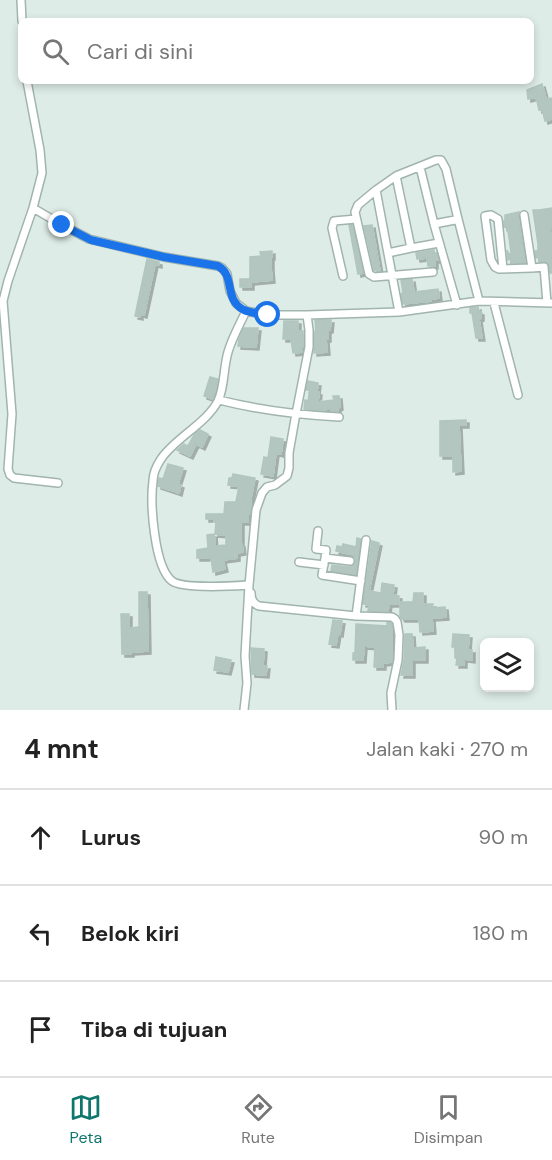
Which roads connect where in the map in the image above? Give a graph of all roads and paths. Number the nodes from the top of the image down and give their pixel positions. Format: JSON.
{"nodes":[{"id":1,"x":21,"y":0,"type":"edge"},
{"id":2,"x":22,"y":18,"type":"edge"},
{"id":3,"x":28,"y":84,"type":"edge"},
{"id":4,"x":420,"y":167,"type":"junction"},
{"id":5,"x":396,"y":176,"type":"junction"},
{"id":6,"x":376,"y":190,"type":"junction"},
{"id":7,"x":33,"y":208,"type":"junction"},
{"id":8,"x":524,"y":215,"type":"dead end"},
{"id":9,"x":356,"y":219,"type":"junction"},
{"id":10,"x":458,"y":219,"type":"junction"},
{"id":11,"x":434,"y":224,"type":"junction"},
{"id":12,"x":439,"y":243,"type":"junction"},
{"id":13,"x":411,"y":248,"type":"junction"},
{"id":14,"x":388,"y":254,"type":"junction"},
{"id":15,"x":548,"y":266,"type":"edge"},
{"id":16,"x":532,"y":268,"type":"junction"},
{"id":17,"x":503,"y":269,"type":"junction"},
{"id":18,"x":433,"y":272,"type":"dead end"},
{"id":19,"x":343,"y":276,"type":"dead end"},
{"id":20,"x":391,"y":277,"type":"junction"},
{"id":21,"x":479,"y":302,"type":"junction"},
{"id":22,"x":494,"y":303,"type":"junction"},
{"id":23,"x":550,"y":303,"type":"edge"},
{"id":24,"x":457,"y":305,"type":"junction"},
{"id":25,"x":246,"y":311,"type":"junction"},
{"id":26,"x":399,"y":312,"type":"junction"},
{"id":27,"x":307,"y":315,"type":"junction"},
{"id":28,"x":518,"y":395,"type":"dead end"},
{"id":29,"x":219,"y":400,"type":"junction"},
{"id":30,"x":295,"y":415,"type":"junction"},
{"id":31,"x":339,"y":417,"type":"dead end"},
{"id":32,"x":58,"y":483,"type":"dead end"},
{"id":33,"x":318,"y":531,"type":"dead end"},
{"id":34,"x":366,"y":540,"type":"dead end"},
{"id":35,"x":299,"y":561,"type":"dead end"},
{"id":36,"x":324,"y":561,"type":"junction"},
{"id":37,"x":350,"y":561,"type":"dead end"},
{"id":38,"x":361,"y":581,"type":"junction"},
{"id":39,"x":249,"y":585,"type":"junction"},
{"id":40,"x":356,"y":616,"type":"junction"},
{"id":41,"x":245,"y":706,"type":"edge"},
{"id":42,"x":392,"y":710,"type":"edge"}],
"edges":[{"from":1,"to":2,"type":"street"},
{"from":3,"to":7,"type":"street"},
{"from":4,"to":5,"type":"street"},
{"from":4,"to":10,"type":"street"},
{"from":4,"to":11,"type":"street"},
{"from":5,"to":6,"type":"street"},
{"from":5,"to":13,"type":"street"},
{"from":6,"to":9,"type":"street"},
{"from":6,"to":14,"type":"street"},
{"from":7,"to":25,"type":"street"},
{"from":7,"to":32,"type":"street"},
{"from":8,"to":16,"type":"street"},
{"from":9,"to":19,"type":"street"},
{"from":9,"to":20,"type":"street"},
{"from":10,"to":11,"type":"street"},
{"from":10,"to":21,"type":"street"},
{"from":11,"to":12,"type":"street"},
{"from":12,"to":13,"type":"street"},
{"from":12,"to":24,"type":"street"},
{"from":13,"to":14,"type":"street"},
{"from":14,"to":20,"type":"street"},
{"from":15,"to":16,"type":"street"},
{"from":15,"to":23,"type":"street"},
{"from":16,"to":17,"type":"street"},
{"from":17,"to":17,"type":"street"},
{"from":18,"to":20,"type":"street"},
{"from":20,"to":26,"type":"street"},
{"from":21,"to":22,"type":"street"},
{"from":21,"to":24,"type":"street"},
{"from":22,"to":23,"type":"street"},
{"from":22,"to":28,"type":"street"},
{"from":24,"to":26,"type":"street"},
{"from":25,"to":27,"type":"street"},
{"from":25,"to":29,"type":"street"},
{"from":26,"to":27,"type":"street"},
{"from":27,"to":30,"type":"street"},
{"from":29,"to":30,"type":"street"},
{"from":29,"to":39,"type":"street"},
{"from":30,"to":31,"type":"street"},
{"from":30,"to":39,"type":"street"},
{"from":33,"to":36,"type":"street"},
{"from":34,"to":38,"type":"street"},
{"from":35,"to":36,"type":"street"},
{"from":36,"to":37,"type":"street"},
{"from":36,"to":38,"type":"street"},
{"from":38,"to":40,"type":"street"},
{"from":39,"to":40,"type":"street"},
{"from":39,"to":41,"type":"street"},
{"from":40,"to":42,"type":"street"}]}
